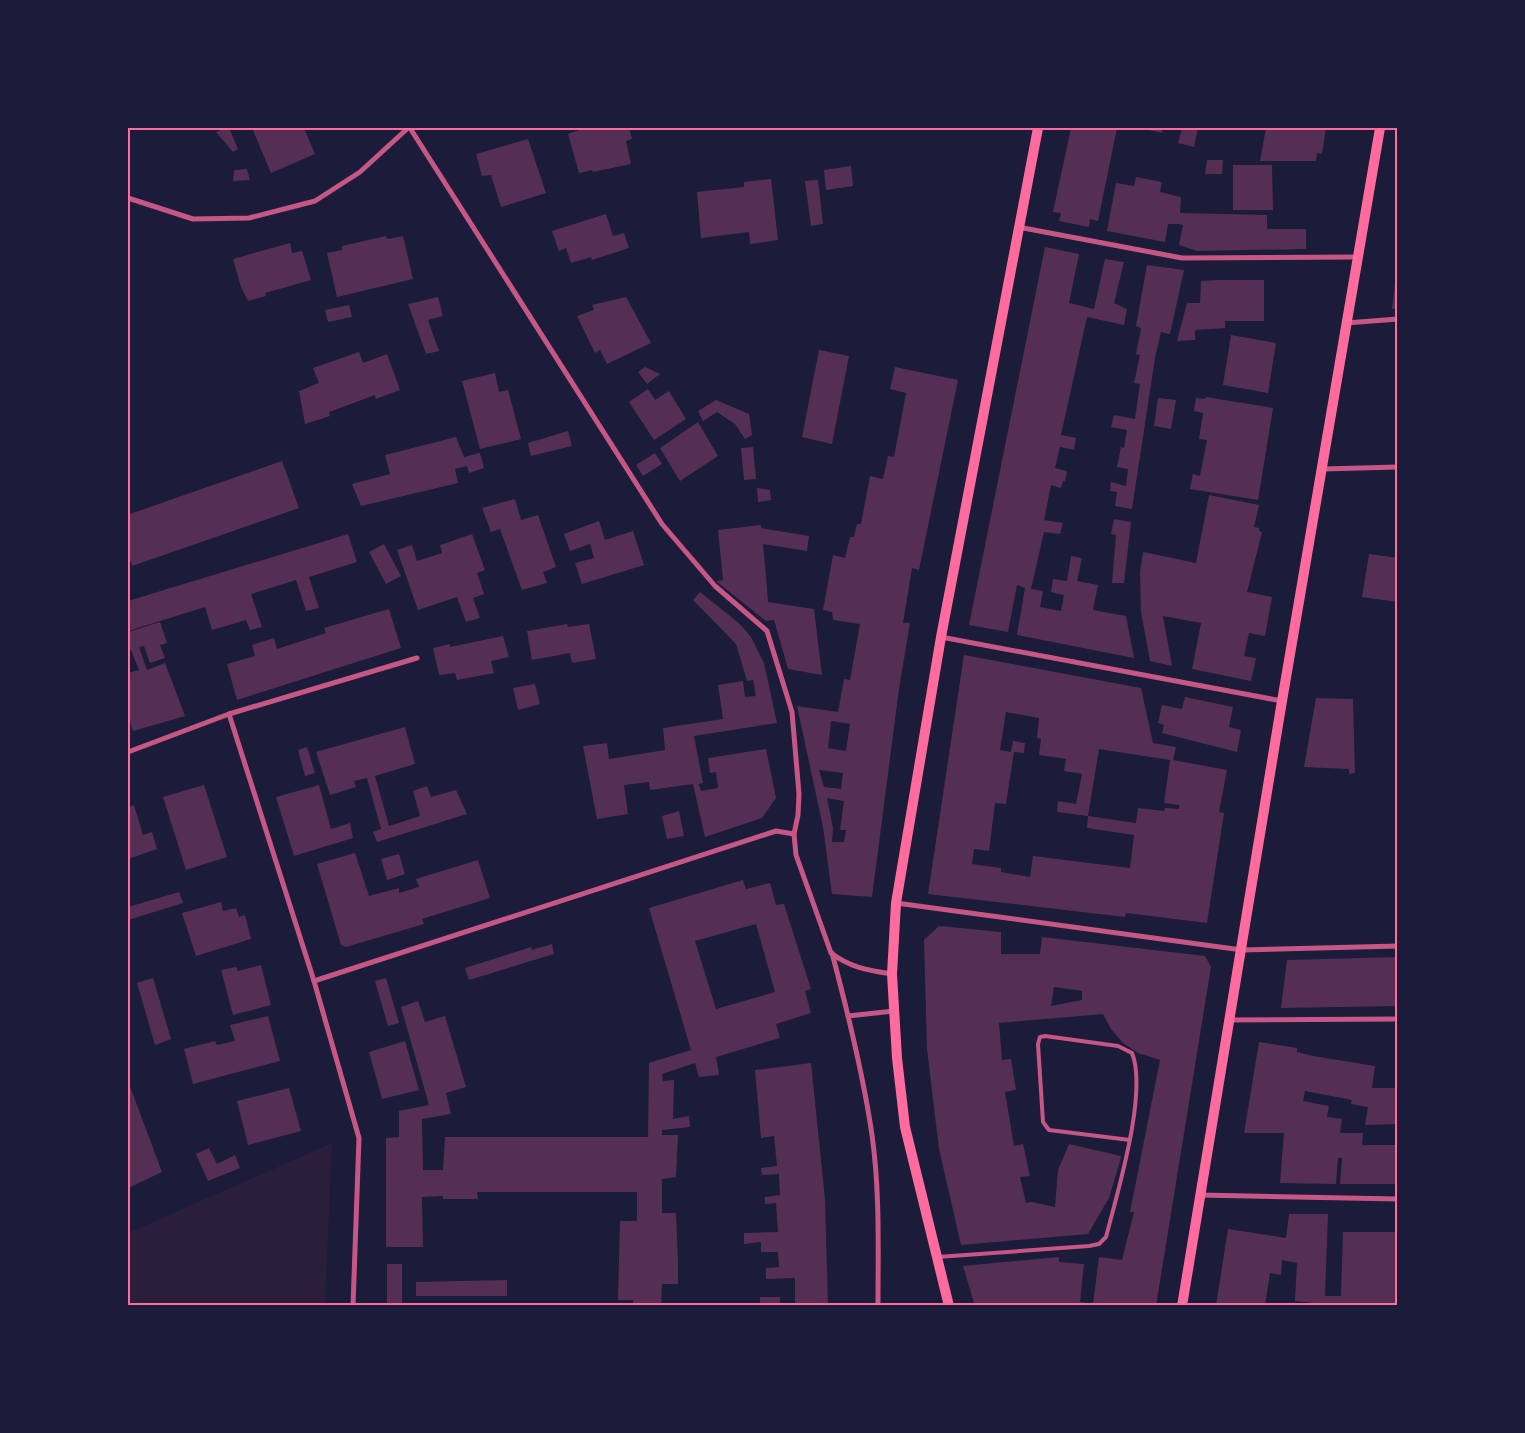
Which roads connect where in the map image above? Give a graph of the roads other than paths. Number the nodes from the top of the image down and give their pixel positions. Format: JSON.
{"nodes":[{"id":1,"x":409,"y":128,"type":"edge"},
{"id":2,"x":1038,"y":128,"type":"edge"},
{"id":3,"x":1380,"y":128,"type":"edge"},
{"id":4,"x":128,"y":198,"type":"edge"},
{"id":5,"x":1018,"y":227,"type":"junction"},
{"id":6,"x":1357,"y":257,"type":"junction"},
{"id":7,"x":1398,"y":319,"type":"edge"},
{"id":8,"x":1346,"y":322,"type":"junction"},
{"id":9,"x":1398,"y":467,"type":"edge"},
{"id":10,"x":1323,"y":469,"type":"junction"},
{"id":11,"x":941,"y":636,"type":"junction"},
{"id":12,"x":417,"y":658,"type":"dead end"},
{"id":13,"x":1282,"y":701,"type":"junction"},
{"id":14,"x":229,"y":714,"type":"junction"},
{"id":15,"x":128,"y":752,"type":"edge"},
{"id":16,"x":794,"y":834,"type":"junction"},
{"id":17,"x":896,"y":903,"type":"junction"},
{"id":18,"x":1398,"y":946,"type":"edge"},
{"id":19,"x":1242,"y":950,"type":"junction"},
{"id":20,"x":832,"y":953,"type":"junction"},
{"id":21,"x":892,"y":974,"type":"junction"},
{"id":22,"x":314,"y":981,"type":"junction"},
{"id":23,"x":894,"y":1011,"type":"junction"},
{"id":24,"x":848,"y":1016,"type":"junction"},
{"id":25,"x":1398,"y":1019,"type":"edge"},
{"id":26,"x":1229,"y":1020,"type":"junction"},
{"id":27,"x":1130,"y":1140,"type":"junction"},
{"id":28,"x":1199,"y":1195,"type":"junction"},
{"id":29,"x":1398,"y":1199,"type":"edge"},
{"id":30,"x":936,"y":1257,"type":"junction"},
{"id":31,"x":353,"y":1306,"type":"edge"},
{"id":32,"x":878,"y":1306,"type":"edge"},
{"id":33,"x":950,"y":1306,"type":"edge"},
{"id":34,"x":1182,"y":1306,"type":"edge"}],
"edges":[{"from":1,"to":4,"type":"street"},
{"from":1,"to":16,"type":"street"},
{"from":2,"to":5,"type":"main road"},
{"from":3,"to":6,"type":"main road"},
{"from":5,"to":6,"type":"street"},
{"from":5,"to":11,"type":"main road"},
{"from":6,"to":8,"type":"main road"},
{"from":7,"to":8,"type":"street"},
{"from":8,"to":10,"type":"main road"},
{"from":9,"to":10,"type":"street"},
{"from":10,"to":13,"type":"main road"},
{"from":11,"to":13,"type":"street"},
{"from":11,"to":17,"type":"main road"},
{"from":12,"to":14,"type":"street"},
{"from":13,"to":19,"type":"main road"},
{"from":14,"to":15,"type":"street"},
{"from":14,"to":22,"type":"street"},
{"from":16,"to":20,"type":"street"},
{"from":16,"to":22,"type":"street"},
{"from":17,"to":19,"type":"street"},
{"from":17,"to":21,"type":"main road"},
{"from":18,"to":19,"type":"street"},
{"from":19,"to":26,"type":"main road"},
{"from":20,"to":21,"type":"street"},
{"from":20,"to":24,"type":"street"},
{"from":21,"to":23,"type":"main road"},
{"from":22,"to":31,"type":"street"},
{"from":23,"to":24,"type":"street"},
{"from":23,"to":30,"type":"main road"},
{"from":24,"to":32,"type":"street"},
{"from":25,"to":26,"type":"street"},
{"from":26,"to":28,"type":"main road"},
{"from":27,"to":27,"type":"lane"},
{"from":27,"to":30,"type":"lane"},
{"from":28,"to":29,"type":"street"},
{"from":28,"to":34,"type":"main road"},
{"from":30,"to":33,"type":"main road"}]}
